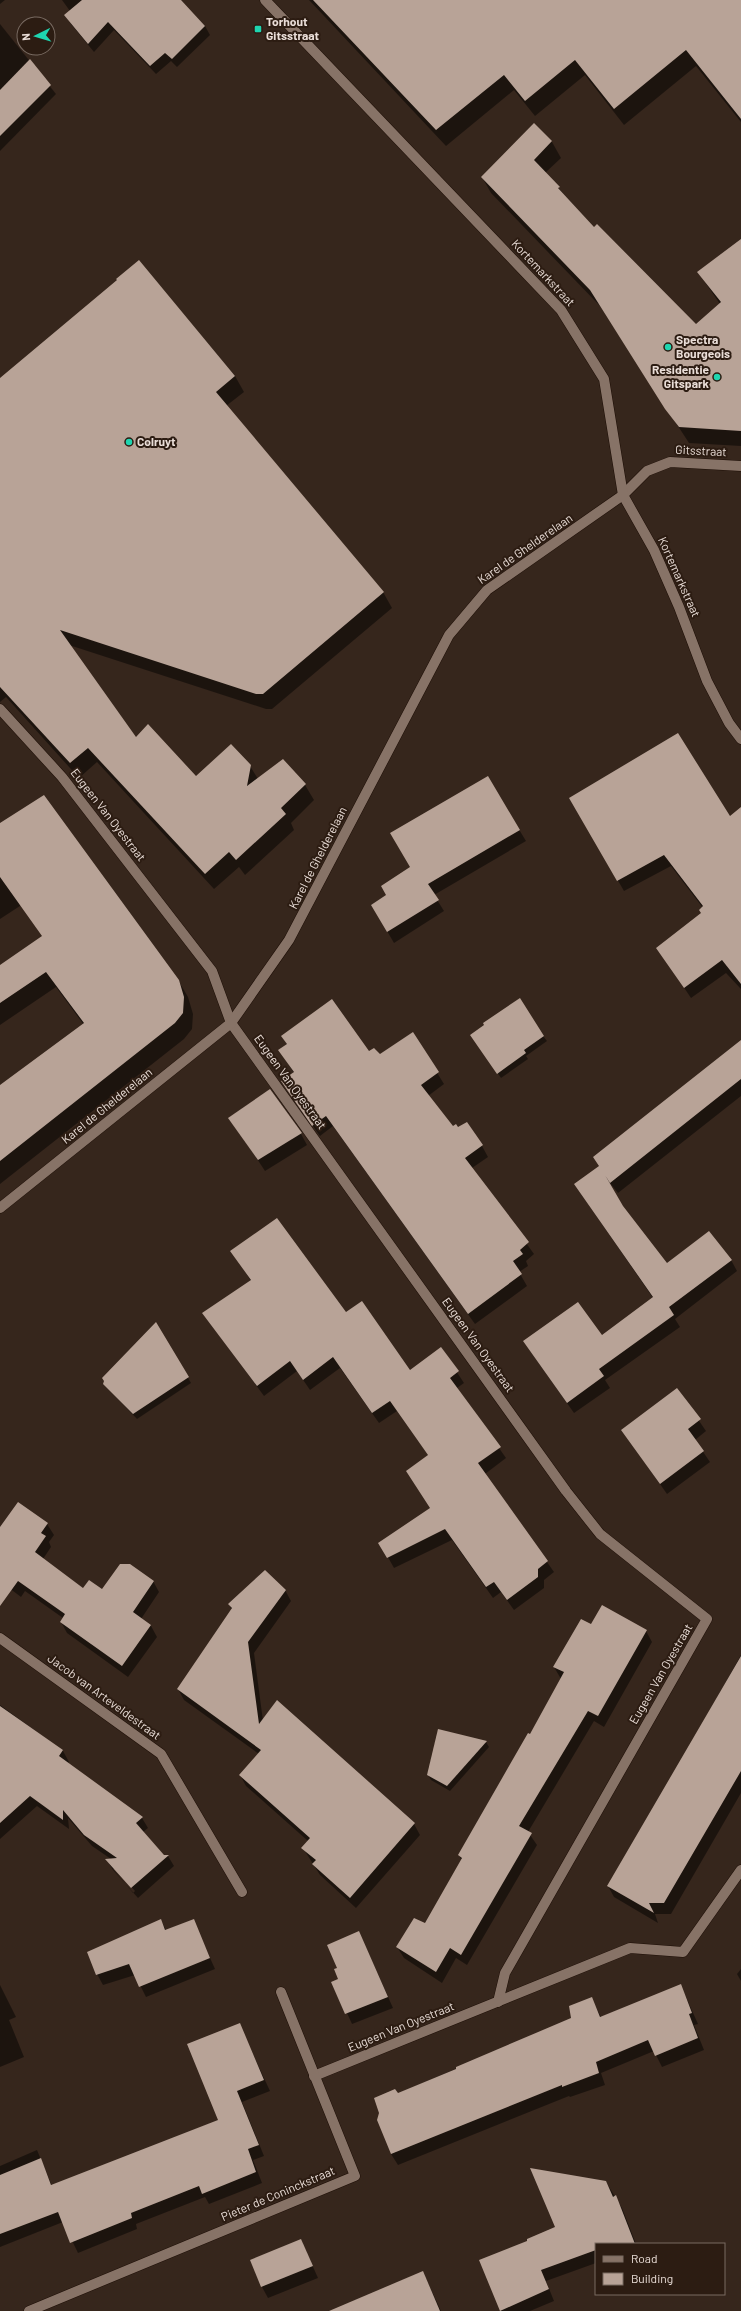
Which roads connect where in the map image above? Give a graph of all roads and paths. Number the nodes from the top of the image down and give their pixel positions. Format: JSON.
{"nodes":[{"id":1,"x":265,"y":0,"type":"edge"},
{"id":2,"x":741,"y":466,"type":"edge"},
{"id":3,"x":624,"y":495,"type":"junction"},
{"id":4,"x":0,"y":709,"type":"edge"},
{"id":5,"x":741,"y":739,"type":"edge"},
{"id":6,"x":231,"y":1023,"type":"junction"},
{"id":7,"x":0,"y":1208,"type":"edge"},
{"id":8,"x":0,"y":1638,"type":"edge"},
{"id":9,"x":741,"y":1870,"type":"edge"},
{"id":10,"x":242,"y":1892,"type":"dead end"},
{"id":11,"x":281,"y":1992,"type":"dead end"},
{"id":12,"x":498,"y":2002,"type":"junction"},
{"id":13,"x":314,"y":2076,"type":"junction"},
{"id":14,"x":28,"y":2311,"type":"edge"}],
"edges":[{"from":1,"to":3,"type":"street","name":"Kortemarkstraat"},
{"from":2,"to":3,"type":"street","name":"Gitsstraat"},
{"from":3,"to":5,"type":"street","name":"Kortemarkstraat"},
{"from":3,"to":6,"type":"street","name":"Karel de Ghelderelaan"},
{"from":4,"to":6,"type":"street","name":"Eugeen Van Oyestraat"},
{"from":6,"to":7,"type":"street","name":"Karel de Ghelderelaan"},
{"from":6,"to":12,"type":"street","name":"Eugeen Van Oyestraat"},
{"from":8,"to":10,"type":"street","name":"Jacob van Arteveldestraat"},
{"from":9,"to":12,"type":"street","name":"Eugeen Van Oyestraat"},
{"from":11,"to":13,"type":"street","name":"Pieter de Coninckstraat"},
{"from":12,"to":13,"type":"street","name":"Eugeen Van Oyestraat"},
{"from":13,"to":14,"type":"street","name":"Pieter de Coninckstraat"}]}
